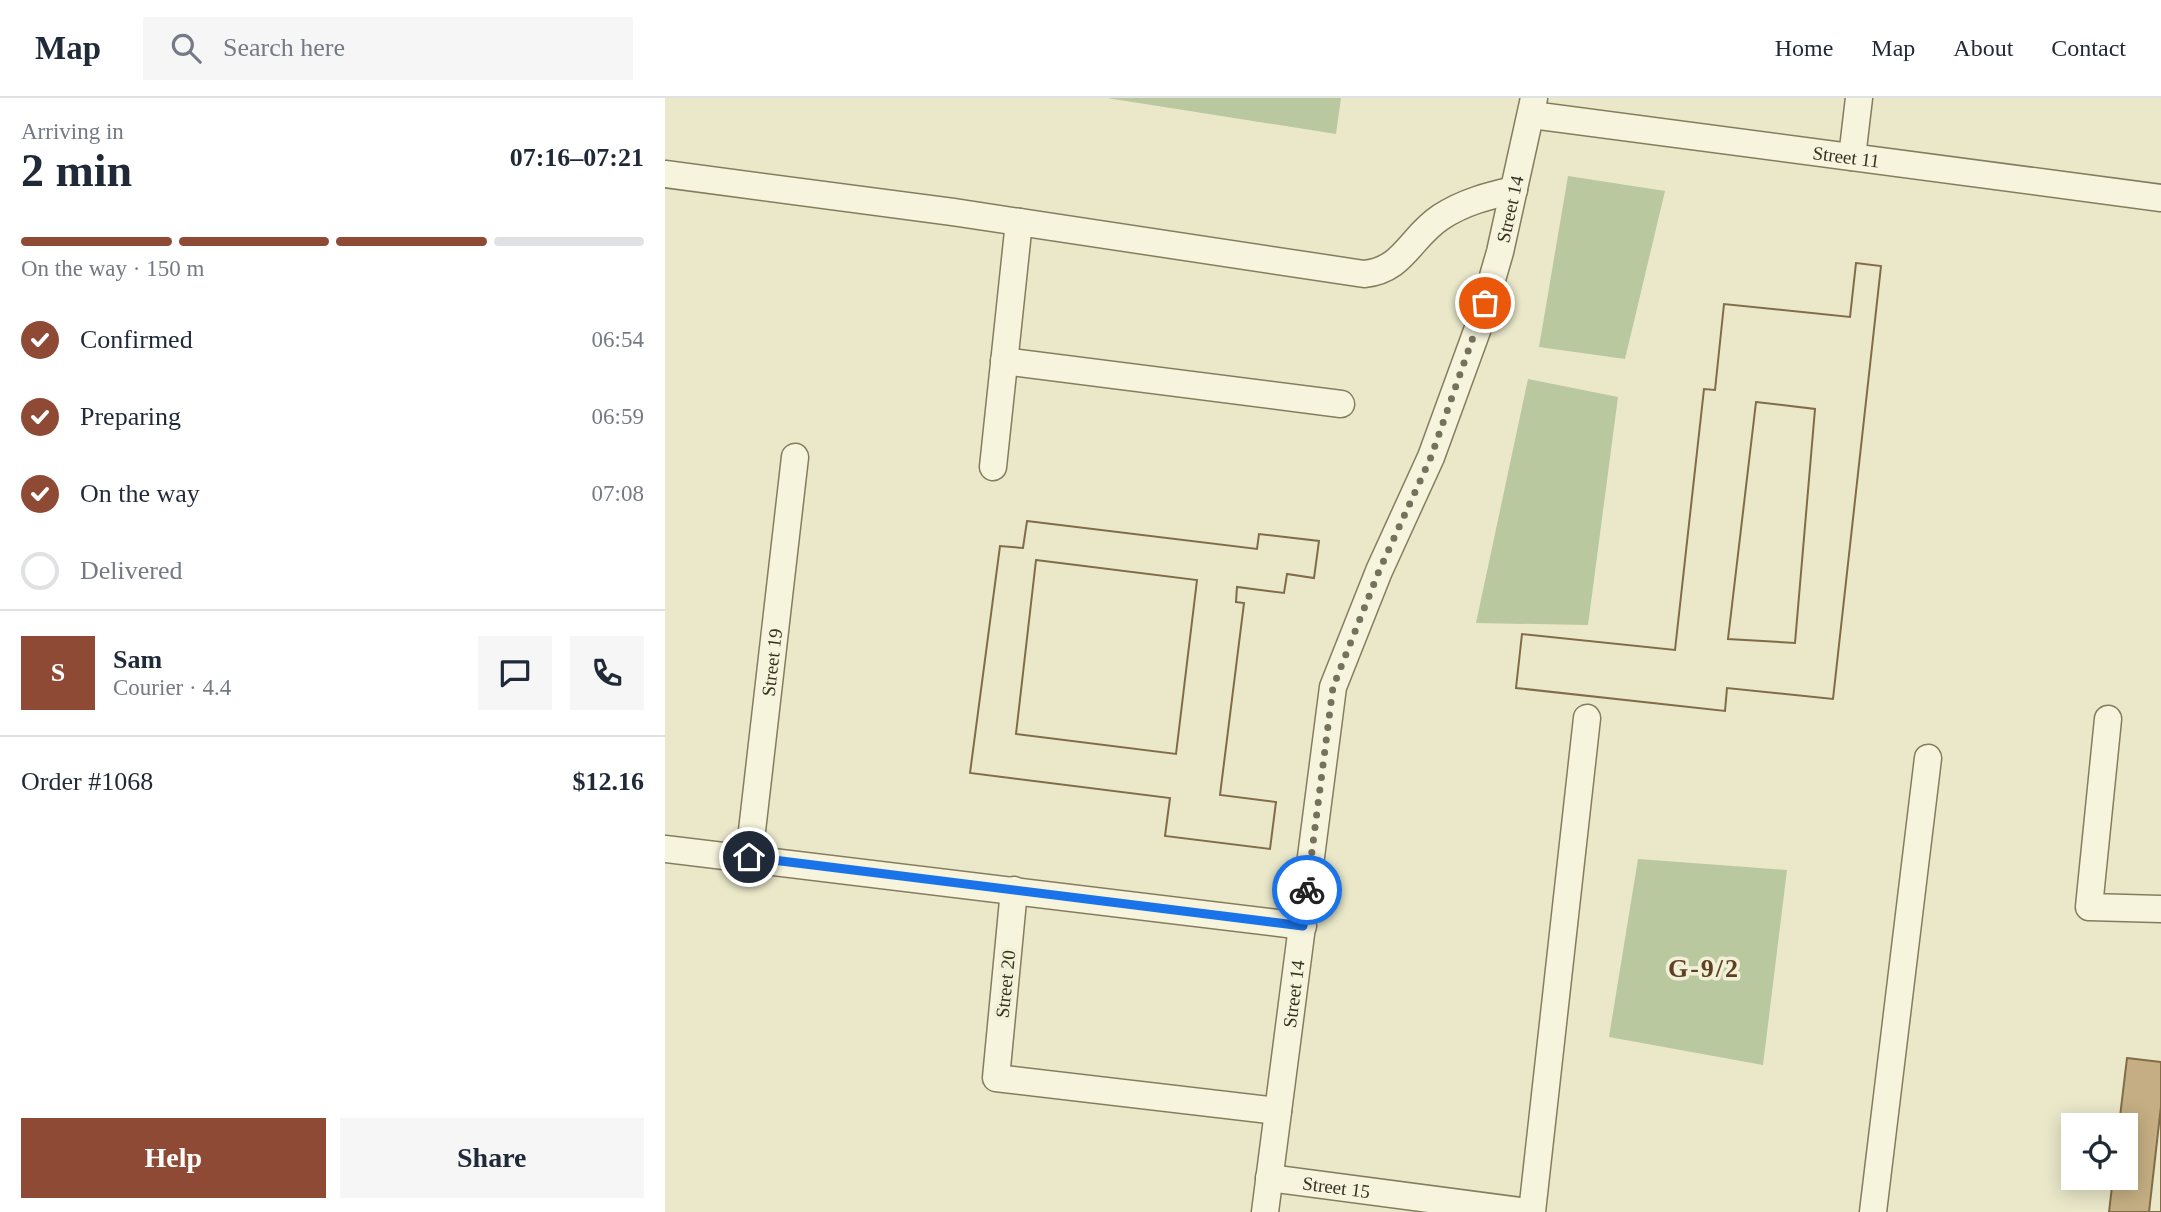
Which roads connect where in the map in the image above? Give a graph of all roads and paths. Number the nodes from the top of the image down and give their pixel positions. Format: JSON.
{"nodes":[{"id":1,"x":1859,"y":98,"type":"edge"},
{"id":2,"x":1533,"y":106,"type":"edge"},
{"id":3,"x":1852,"y":157,"type":"junction"},
{"id":4,"x":665,"y":174,"type":"edge"},
{"id":5,"x":1514,"y":190,"type":"junction"},
{"id":6,"x":2161,"y":198,"type":"edge"},
{"id":7,"x":1019,"y":222,"type":"junction"},
{"id":8,"x":1004,"y":361,"type":"junction"},
{"id":9,"x":1341,"y":404,"type":"dead end"},
{"id":10,"x":795,"y":463,"type":"dead end"},
{"id":11,"x":993,"y":467,"type":"dead end"},
{"id":12,"x":1587,"y":718,"type":"dead end"},
{"id":13,"x":2108,"y":719,"type":"dead end"},
{"id":14,"x":1928,"y":758,"type":"dead end"},
{"id":15,"x":665,"y":849,"type":"edge"},
{"id":16,"x":749,"y":857,"type":"junction"},
{"id":17,"x":1014,"y":890,"type":"junction"},
{"id":18,"x":2161,"y":909,"type":"edge"},
{"id":19,"x":1303,"y":926,"type":"junction"},
{"id":20,"x":1278,"y":1111,"type":"junction"},
{"id":21,"x":1269,"y":1178,"type":"junction"},
{"id":22,"x":1265,"y":1212,"type":"edge"},
{"id":23,"x":1530,"y":1212,"type":"edge"},
{"id":24,"x":1873,"y":1212,"type":"edge"}],
"edges":[{"from":1,"to":3,"type":"street"},
{"from":2,"to":3,"type":"street","name":"Street 11"},
{"from":2,"to":5,"type":"street","name":"Street 14"},
{"from":3,"to":6,"type":"street","name":"Street 11"},
{"from":4,"to":7,"type":"street"},
{"from":5,"to":7,"type":"street"},
{"from":5,"to":19,"type":"street","name":"Street 14"},
{"from":7,"to":8,"type":"street"},
{"from":8,"to":9,"type":"street"},
{"from":8,"to":11,"type":"street"},
{"from":10,"to":16,"type":"street","name":"Street 19"},
{"from":12,"to":23,"type":"street"},
{"from":13,"to":18,"type":"street"},
{"from":14,"to":24,"type":"street"},
{"from":15,"to":16,"type":"street"},
{"from":16,"to":17,"type":"street"},
{"from":17,"to":19,"type":"street"},
{"from":17,"to":20,"type":"street","name":"Street 20"},
{"from":19,"to":20,"type":"street","name":"Street 14"},
{"from":20,"to":21,"type":"street","name":"Street 14"},
{"from":21,"to":22,"type":"street","name":"Street 14"},
{"from":21,"to":23,"type":"street","name":"Street 15"}]}
